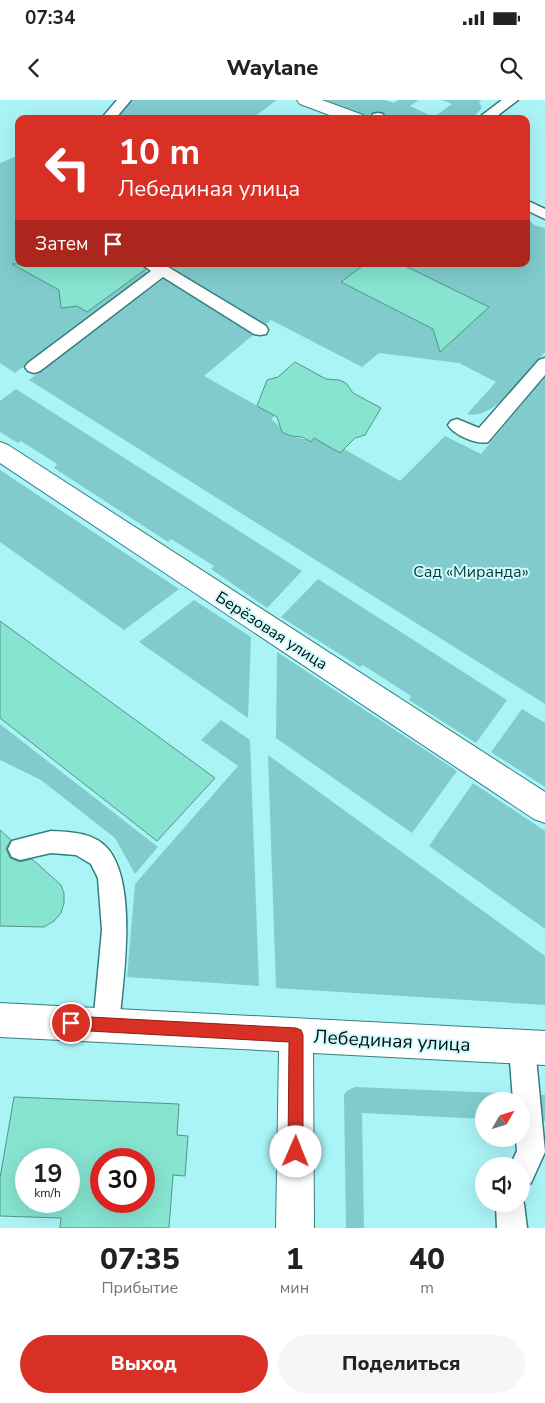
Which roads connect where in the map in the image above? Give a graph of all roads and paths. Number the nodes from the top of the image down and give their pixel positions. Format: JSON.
{"nodes":[{"id":1,"x":124,"y":100,"type":"edge"},
{"id":2,"x":306,"y":100,"type":"edge"},
{"id":3,"x":511,"y":100,"type":"edge"},
{"id":4,"x":111,"y":115,"type":"edge"},
{"id":5,"x":346,"y":115,"type":"edge"},
{"id":6,"x":490,"y":115,"type":"edge"},
{"id":7,"x":530,"y":206,"type":"edge"},
{"id":8,"x":545,"y":215,"type":"edge"},
{"id":9,"x":156,"y":267,"type":"edge"},
{"id":10,"x":260,"y":330,"type":"dead end"},
{"id":11,"x":545,"y":364,"type":"edge"},
{"id":12,"x":34,"y":367,"type":"dead end"},
{"id":13,"x":457,"y":425,"type":"dead end"},
{"id":14,"x":0,"y":451,"type":"edge"},
{"id":15,"x":545,"y":809,"type":"edge"},
{"id":16,"x":20,"y":849,"type":"dead end"},
{"id":17,"x":0,"y":1020,"type":"edge"},
{"id":18,"x":106,"y":1025,"type":"junction"},
{"id":19,"x":296,"y":1035,"type":"junction"},
{"id":20,"x":533,"y":1048,"type":"edge"},
{"id":21,"x":529,"y":1157,"type":"edge"},
{"id":22,"x":511,"y":1212,"type":"edge"},
{"id":23,"x":295,"y":1228,"type":"edge"},
{"id":24,"x":512,"y":1228,"type":"edge"}],
"edges":[{"from":1,"to":4,"type":"lane"},
{"from":2,"to":5,"type":"street"},
{"from":3,"to":6,"type":"lane"},
{"from":7,"to":8,"type":"lane"},
{"from":9,"to":10,"type":"lane"},
{"from":9,"to":12,"type":"lane"},
{"from":11,"to":13,"type":"lane"},
{"from":14,"to":15,"type":"street","name":"Берёзовая улица"},
{"from":16,"to":18,"type":"lane"},
{"from":17,"to":18,"type":"street","name":"Лебединая улица"},
{"from":18,"to":19,"type":"street","name":"Лебединая улица"},
{"from":19,"to":20,"type":"street","name":"Лебединая улица"},
{"from":19,"to":23,"type":"street"},
{"from":20,"to":21,"type":"lane"},
{"from":22,"to":24,"type":"lane"}]}
